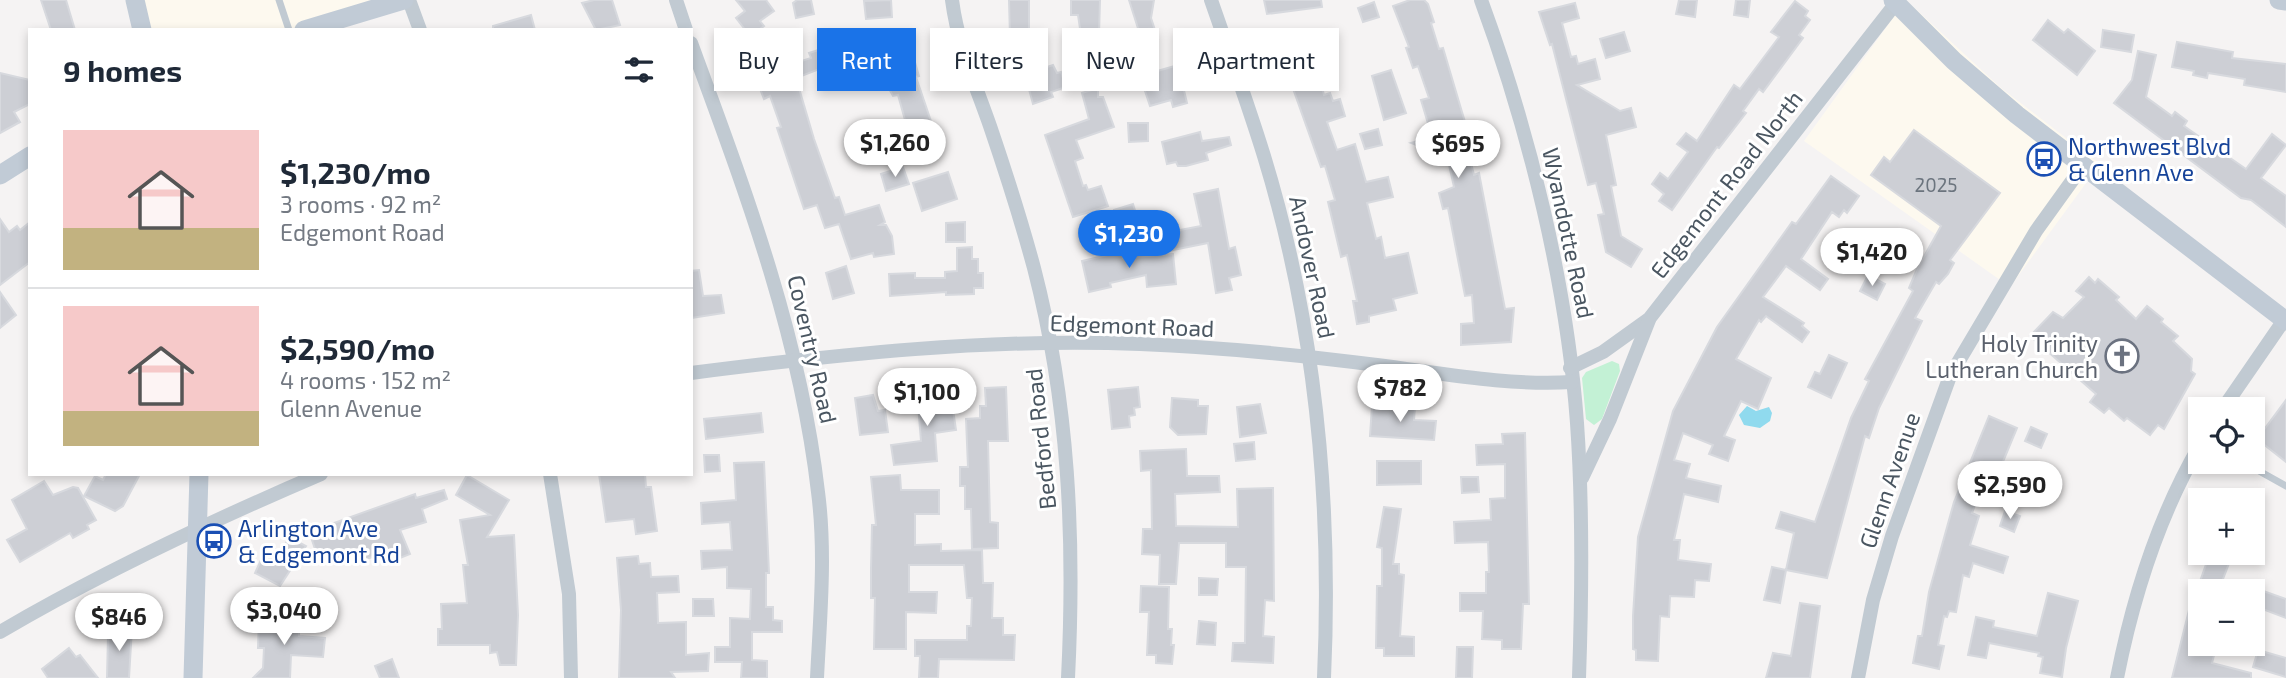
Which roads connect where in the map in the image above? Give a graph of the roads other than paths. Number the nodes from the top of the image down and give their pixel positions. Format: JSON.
{"nodes":[{"id":1,"x":135,"y":0,"type":"edge"},
{"id":2,"x":279,"y":0,"type":"edge"},
{"id":3,"x":406,"y":0,"type":"edge"},
{"id":4,"x":676,"y":0,"type":"edge"},
{"id":5,"x":952,"y":0,"type":"edge"},
{"id":6,"x":1211,"y":0,"type":"edge"},
{"id":7,"x":1481,"y":0,"type":"edge"},
{"id":8,"x":2278,"y":0,"type":"edge"},
{"id":9,"x":2286,"y":1,"type":"edge"},
{"id":10,"x":1895,"y":2,"type":"edge"},
{"id":11,"x":142,"y":28,"type":"edge"},
{"id":12,"x":288,"y":28,"type":"edge"},
{"id":13,"x":311,"y":28,"type":"edge"},
{"id":14,"x":419,"y":28,"type":"edge"},
{"id":15,"x":685,"y":28,"type":"edge"},
{"id":16,"x":693,"y":49,"type":"edge"},
{"id":17,"x":28,"y":157,"type":"edge"},
{"id":18,"x":2082,"y":167,"type":"junction"},
{"id":19,"x":0,"y":175,"type":"edge"},
{"id":20,"x":1649,"y":319,"type":"junction"},
{"id":21,"x":2285,"y":321,"type":"edge"},
{"id":22,"x":1051,"y":344,"type":"junction"},
{"id":23,"x":795,"y":358,"type":"junction"},
{"id":24,"x":1309,"y":358,"type":"junction"},
{"id":25,"x":693,"y":373,"type":"edge"},
{"id":26,"x":1571,"y":375,"type":"junction"},
{"id":27,"x":2231,"y":397,"type":"edge"},
{"id":28,"x":2188,"y":466,"type":"edge"},
{"id":29,"x":2265,"y":474,"type":"edge"},
{"id":30,"x":199,"y":476,"type":"edge"},
{"id":31,"x":316,"y":476,"type":"edge"},
{"id":32,"x":550,"y":476,"type":"edge"},
{"id":33,"x":1580,"y":482,"type":"junction"},
{"id":34,"x":2286,"y":486,"type":"edge"},
{"id":35,"x":199,"y":526,"type":"junction"},
{"id":36,"x":0,"y":632,"type":"edge"},
{"id":37,"x":193,"y":678,"type":"edge"},
{"id":38,"x":571,"y":678,"type":"edge"},
{"id":39,"x":817,"y":678,"type":"edge"},
{"id":40,"x":1068,"y":678,"type":"edge"},
{"id":41,"x":1324,"y":678,"type":"edge"},
{"id":42,"x":1579,"y":678,"type":"edge"},
{"id":43,"x":1858,"y":678,"type":"edge"},
{"id":44,"x":2117,"y":678,"type":"edge"}],
"edges":[{"from":1,"to":11,"type":"main road"},
{"from":2,"to":12,"type":"lane"},
{"from":3,"to":13,"type":"main road"},
{"from":3,"to":14,"type":"street"},
{"from":4,"to":15,"type":"street"},
{"from":5,"to":22,"type":"street","name":"Bedford Road"},
{"from":6,"to":24,"type":"street","name":"Andover Road"},
{"from":7,"to":26,"type":"street","name":"Wyandotte Road"},
{"from":8,"to":9,"type":"main road"},
{"from":10,"to":18,"type":"main road"},
{"from":10,"to":20,"type":"street","name":"Edgemont Road North"},
{"from":16,"to":23,"type":"street","name":"Coventry Road"},
{"from":17,"to":19,"type":"main road"},
{"from":18,"to":21,"type":"main road"},
{"from":18,"to":43,"type":"street","name":"Glenn Avenue"},
{"from":20,"to":26,"type":"street","name":"Edgemont Road North"},
{"from":20,"to":33,"type":"street","name":"Wyandotte Road"},
{"from":21,"to":27,"type":"street"},
{"from":22,"to":23,"type":"street","name":"Edgemont Road"},
{"from":22,"to":24,"type":"street","name":"Edgemont Road"},
{"from":22,"to":40,"type":"street","name":"Bedford Road"},
{"from":23,"to":25,"type":"street","name":"Edgemont Road"},
{"from":23,"to":39,"type":"street","name":"Coventry Road"},
{"from":24,"to":26,"type":"street","name":"Edgemont Road"},
{"from":24,"to":41,"type":"street","name":"Andover Road"},
{"from":26,"to":33,"type":"street","name":"Wyandotte Road"},
{"from":28,"to":44,"type":"street"},
{"from":29,"to":34,"type":"lane"},
{"from":30,"to":35,"type":"main road"},
{"from":31,"to":35,"type":"street"},
{"from":32,"to":38,"type":"street"},
{"from":33,"to":42,"type":"street","name":"Wyandotte Road"},
{"from":35,"to":36,"type":"street"},
{"from":35,"to":37,"type":"main road"}]}
